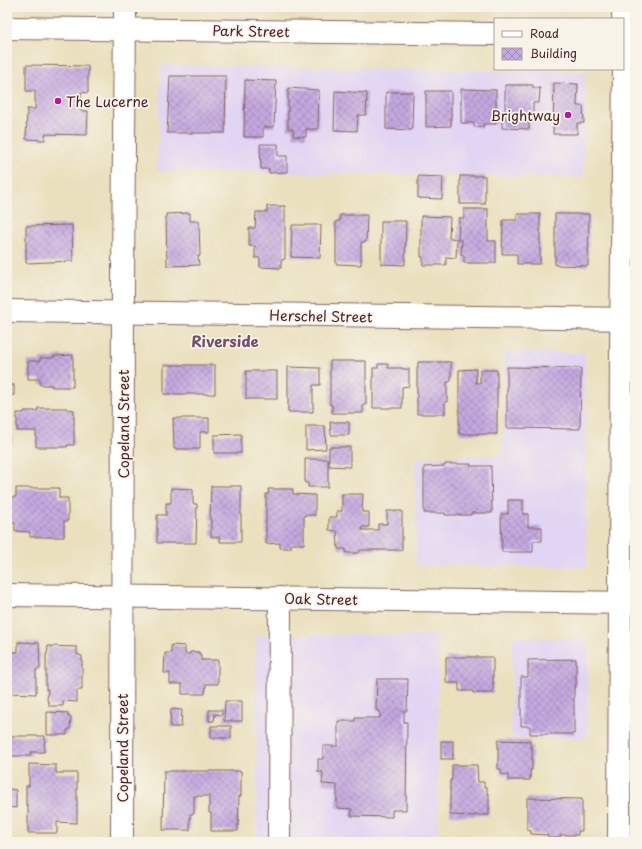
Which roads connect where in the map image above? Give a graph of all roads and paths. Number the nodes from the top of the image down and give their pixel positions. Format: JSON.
{"nodes":[{"id":1,"x":125,"y":7,"type":"edge"},
{"id":2,"x":623,"y":7,"type":"edge"},
{"id":3,"x":623,"y":18,"type":"edge"},
{"id":4,"x":7,"y":28,"type":"edge"},
{"id":5,"x":125,"y":30,"type":"junction"},
{"id":6,"x":494,"y":34,"type":"edge"},
{"id":7,"x":624,"y":35,"type":"edge"},
{"id":8,"x":635,"y":36,"type":"edge"},
{"id":9,"x":624,"y":68,"type":"edge"},
{"id":10,"x":7,"y":311,"type":"edge"},
{"id":11,"x":124,"y":313,"type":"junction"},
{"id":12,"x":628,"y":319,"type":"edge"},
{"id":13,"x":7,"y":595,"type":"edge"},
{"id":14,"x":123,"y":596,"type":"junction"},
{"id":15,"x":280,"y":598,"type":"junction"},
{"id":16,"x":627,"y":603,"type":"edge"},
{"id":17,"x":122,"y":842,"type":"edge"},
{"id":18,"x":279,"y":842,"type":"edge"},
{"id":19,"x":619,"y":842,"type":"edge"}],
"edges":[{"from":1,"to":5,"type":"street","name":"Copeland Street"},
{"from":2,"to":3,"type":"street"},
{"from":4,"to":5,"type":"street","name":"Park Street"},
{"from":5,"to":6,"type":"street","name":"Park Street"},
{"from":5,"to":11,"type":"street","name":"Copeland Street"},
{"from":7,"to":8,"type":"street"},
{"from":9,"to":12,"type":"street"},
{"from":10,"to":11,"type":"street","name":"Herschel Street"},
{"from":11,"to":12,"type":"street","name":"Herschel Street"},
{"from":11,"to":14,"type":"street","name":"Copeland Street"},
{"from":12,"to":16,"type":"street"},
{"from":13,"to":14,"type":"street","name":"Oak Street"},
{"from":14,"to":15,"type":"street","name":"Oak Street"},
{"from":14,"to":17,"type":"street","name":"Copeland Street"},
{"from":15,"to":16,"type":"street","name":"Oak Street"},
{"from":15,"to":18,"type":"street"},
{"from":16,"to":19,"type":"street"}]}
